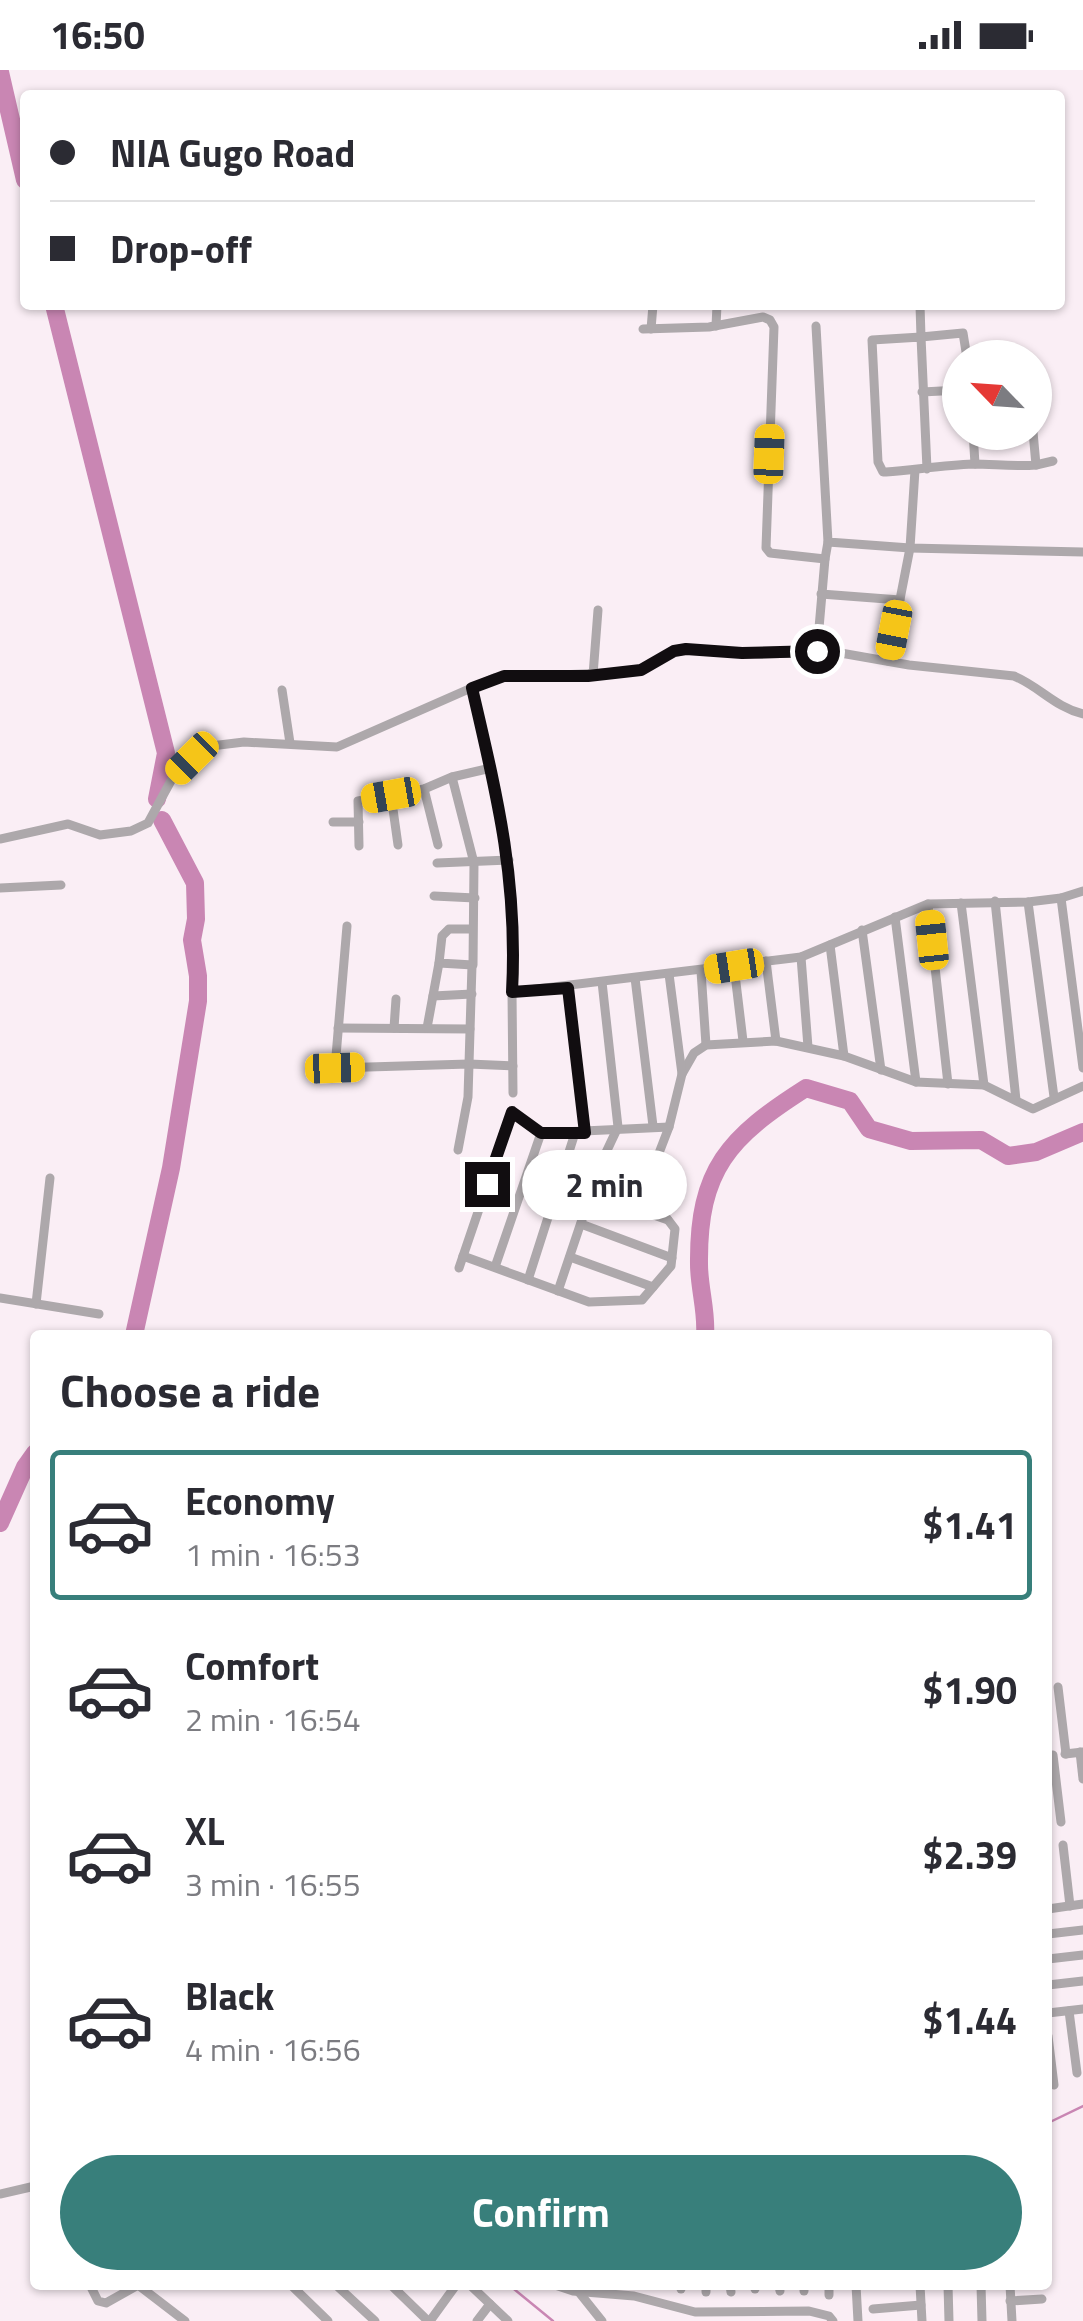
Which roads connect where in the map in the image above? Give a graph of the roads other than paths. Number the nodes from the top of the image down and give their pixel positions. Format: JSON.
{"nodes":[{"id":1,"x":651,"y":310,"type":"edge"},
{"id":2,"x":717,"y":310,"type":"edge"},
{"id":3,"x":920,"y":310,"type":"edge"},
{"id":4,"x":716,"y":326,"type":"junction"},
{"id":5,"x":816,"y":326,"type":"dead end"},
{"id":6,"x":921,"y":337,"type":"junction"},
{"id":7,"x":964,"y":340,"type":"edge"},
{"id":8,"x":942,"y":391,"type":"edge"},
{"id":9,"x":922,"y":392,"type":"junction"},
{"id":10,"x":974,"y":450,"type":"edge"},
{"id":11,"x":1035,"y":450,"type":"edge"},
{"id":12,"x":1053,"y":461,"type":"dead end"},
{"id":13,"x":975,"y":464,"type":"junction"},
{"id":14,"x":1036,"y":465,"type":"junction"},
{"id":15,"x":927,"y":469,"type":"junction"},
{"id":16,"x":915,"y":470,"type":"junction"},
{"id":17,"x":828,"y":542,"type":"junction"},
{"id":18,"x":910,"y":548,"type":"junction"},
{"id":19,"x":1083,"y":552,"type":"edge"},
{"id":20,"x":824,"y":559,"type":"junction"},
{"id":21,"x":821,"y":594,"type":"junction"},
{"id":22,"x":900,"y":600,"type":"junction"},
{"id":23,"x":598,"y":610,"type":"dead end"},
{"id":24,"x":817,"y":651,"type":"junction"},
{"id":25,"x":888,"y":661,"type":"junction"},
{"id":26,"x":593,"y":675,"type":"junction"},
{"id":27,"x":472,"y":688,"type":"junction"},
{"id":28,"x":282,"y":690,"type":"dead end"},
{"id":29,"x":1083,"y":714,"type":"edge"},
{"id":30,"x":290,"y":743,"type":"junction"},
{"id":31,"x":491,"y":768,"type":"junction"},
{"id":32,"x":452,"y":777,"type":"junction"},
{"id":33,"x":424,"y":789,"type":"junction"},
{"id":34,"x":391,"y":795,"type":"junction"},
{"id":35,"x":332,"y":822,"type":"dead end"},
{"id":36,"x":359,"y":822,"type":"junction"},
{"id":37,"x":0,"y":839,"type":"edge"},
{"id":38,"x":398,"y":844,"type":"dead end"},
{"id":39,"x":438,"y":845,"type":"dead end"},
{"id":40,"x":360,"y":846,"type":"dead end"},
{"id":41,"x":509,"y":860,"type":"junction"},
{"id":42,"x":437,"y":863,"type":"dead end"},
{"id":43,"x":474,"y":864,"type":"junction"},
{"id":44,"x":61,"y":884,"type":"dead end"},
{"id":45,"x":0,"y":888,"type":"edge"},
{"id":46,"x":1083,"y":891,"type":"edge"},
{"id":47,"x":434,"y":896,"type":"dead end"},
{"id":48,"x":475,"y":898,"type":"junction"},
{"id":49,"x":1060,"y":898,"type":"junction"},
{"id":50,"x":995,"y":901,"type":"junction"},
{"id":51,"x":1028,"y":902,"type":"junction"},
{"id":52,"x":960,"y":903,"type":"junction"},
{"id":53,"x":928,"y":904,"type":"junction"},
{"id":54,"x":895,"y":917,"type":"junction"},
{"id":55,"x":347,"y":926,"type":"dead end"},
{"id":56,"x":473,"y":929,"type":"junction"},
{"id":57,"x":862,"y":930,"type":"junction"},
{"id":58,"x":830,"y":945,"type":"junction"},
{"id":59,"x":800,"y":957,"type":"junction"},
{"id":60,"x":766,"y":961,"type":"junction"},
{"id":61,"x":440,"y":963,"type":"junction"},
{"id":62,"x":472,"y":965,"type":"junction"},
{"id":63,"x":734,"y":966,"type":"junction"},
{"id":64,"x":701,"y":971,"type":"junction"},
{"id":65,"x":669,"y":974,"type":"junction"},
{"id":66,"x":635,"y":978,"type":"junction"},
{"id":67,"x":602,"y":982,"type":"junction"},
{"id":68,"x":568,"y":988,"type":"junction"},
{"id":69,"x":512,"y":992,"type":"junction"},
{"id":70,"x":472,"y":994,"type":"junction"},
{"id":71,"x":433,"y":996,"type":"junction"},
{"id":72,"x":396,"y":999,"type":"dead end"},
{"id":73,"x":338,"y":1028,"type":"junction"},
{"id":74,"x":394,"y":1028,"type":"junction"},
{"id":75,"x":427,"y":1028,"type":"junction"},
{"id":76,"x":470,"y":1028,"type":"junction"},
{"id":77,"x":743,"y":1041,"type":"junction"},
{"id":78,"x":776,"y":1041,"type":"junction"},
{"id":79,"x":706,"y":1045,"type":"junction"},
{"id":80,"x":808,"y":1048,"type":"junction"},
{"id":81,"x":844,"y":1056,"type":"junction"},
{"id":82,"x":469,"y":1064,"type":"junction"},
{"id":83,"x":513,"y":1066,"type":"junction"},
{"id":84,"x":1083,"y":1068,"type":"edge"},
{"id":85,"x":881,"y":1070,"type":"junction"},
{"id":86,"x":682,"y":1074,"type":"junction"},
{"id":87,"x":916,"y":1082,"type":"junction"},
{"id":88,"x":948,"y":1084,"type":"junction"},
{"id":89,"x":984,"y":1085,"type":"junction"},
{"id":90,"x":1083,"y":1086,"type":"edge"},
{"id":91,"x":513,"y":1094,"type":"dead end"},
{"id":92,"x":1054,"y":1097,"type":"junction"},
{"id":93,"x":1016,"y":1100,"type":"junction"},
{"id":94,"x":653,"y":1126,"type":"junction"},
{"id":95,"x":669,"y":1127,"type":"junction"},
{"id":96,"x":618,"y":1128,"type":"junction"},
{"id":97,"x":541,"y":1133,"type":"junction"},
{"id":98,"x":580,"y":1133,"type":"junction"},
{"id":99,"x":458,"y":1150,"type":"dead end"},
{"id":100,"x":601,"y":1163,"type":"junction"},
{"id":101,"x":50,"y":1178,"type":"dead end"},
{"id":102,"x":649,"y":1179,"type":"junction"},
{"id":103,"x":591,"y":1193,"type":"junction"},
{"id":104,"x":668,"y":1220,"type":"junction"},
{"id":105,"x":581,"y":1224,"type":"junction"},
{"id":106,"x":463,"y":1256,"type":"junction"},
{"id":107,"x":570,"y":1257,"type":"junction"},
{"id":108,"x":672,"y":1258,"type":"junction"},
{"id":109,"x":459,"y":1268,"type":"dead end"},
{"id":110,"x":495,"y":1268,"type":"junction"},
{"id":111,"x":528,"y":1280,"type":"junction"},
{"id":112,"x":652,"y":1287,"type":"junction"},
{"id":113,"x":558,"y":1291,"type":"junction"},
{"id":114,"x":0,"y":1298,"type":"edge"},
{"id":115,"x":36,"y":1304,"type":"junction"},
{"id":116,"x":98,"y":1314,"type":"dead end"},
{"id":117,"x":1058,"y":1687,"type":"dead end"},
{"id":118,"x":1082,"y":1752,"type":"edge"},
{"id":119,"x":1066,"y":1754,"type":"junction"},
{"id":120,"x":1052,"y":1755,"type":"edge"},
{"id":121,"x":1052,"y":1766,"type":"edge"},
{"id":122,"x":1083,"y":1778,"type":"edge"},
{"id":123,"x":1062,"y":1822,"type":"dead end"},
{"id":124,"x":1063,"y":1845,"type":"dead end"},
{"id":125,"x":1083,"y":1904,"type":"edge"},
{"id":126,"x":1070,"y":1906,"type":"junction"},
{"id":127,"x":1052,"y":1908,"type":"edge"},
{"id":128,"x":1083,"y":1930,"type":"edge"},
{"id":129,"x":1052,"y":1934,"type":"edge"},
{"id":130,"x":1083,"y":1955,"type":"edge"},
{"id":131,"x":1052,"y":1959,"type":"edge"},
{"id":132,"x":1083,"y":1981,"type":"edge"},
{"id":133,"x":1052,"y":1985,"type":"edge"},
{"id":134,"x":1083,"y":2009,"type":"edge"},
{"id":135,"x":1069,"y":2011,"type":"junction"},
{"id":136,"x":1052,"y":2013,"type":"edge"},
{"id":137,"x":1052,"y":2069,"type":"edge"},
{"id":138,"x":1077,"y":2073,"type":"dead end"},
{"id":139,"x":1054,"y":2085,"type":"dead end"},
{"id":140,"x":30,"y":2187,"type":"edge"},
{"id":141,"x":0,"y":2194,"type":"edge"},
{"id":142,"x":92,"y":2290,"type":"edge"},
{"id":143,"x":129,"y":2290,"type":"edge"},
{"id":144,"x":145,"y":2290,"type":"edge"},
{"id":145,"x":299,"y":2290,"type":"edge"},
{"id":146,"x":341,"y":2290,"type":"edge"},
{"id":147,"x":395,"y":2290,"type":"edge"},
{"id":148,"x":450,"y":2290,"type":"edge"},
{"id":149,"x":475,"y":2290,"type":"edge"},
{"id":150,"x":574,"y":2290,"type":"edge"},
{"id":151,"x":856,"y":2290,"type":"edge"},
{"id":152,"x":920,"y":2290,"type":"edge"},
{"id":153,"x":948,"y":2290,"type":"edge"},
{"id":154,"x":981,"y":2290,"type":"edge"},
{"id":155,"x":1010,"y":2290,"type":"edge"},
{"id":156,"x":578,"y":2291,"type":"junction"},
{"id":157,"x":1042,"y":2299,"type":"dead end"},
{"id":158,"x":1010,"y":2301,"type":"junction"},
{"id":159,"x":490,"y":2304,"type":"junction"},
{"id":160,"x":921,"y":2305,"type":"junction"},
{"id":161,"x":872,"y":2309,"type":"dead end"},
{"id":162,"x":185,"y":2321,"type":"edge"},
{"id":163,"x":328,"y":2321,"type":"edge"},
{"id":164,"x":375,"y":2321,"type":"edge"},
{"id":165,"x":429,"y":2321,"type":"edge"},
{"id":166,"x":477,"y":2321,"type":"edge"},
{"id":167,"x":508,"y":2321,"type":"edge"},
{"id":168,"x":602,"y":2321,"type":"edge"},
{"id":169,"x":833,"y":2321,"type":"edge"},
{"id":170,"x":858,"y":2321,"type":"edge"},
{"id":171,"x":922,"y":2321,"type":"edge"},
{"id":172,"x":950,"y":2321,"type":"edge"},
{"id":173,"x":982,"y":2321,"type":"edge"},
{"id":174,"x":1012,"y":2321,"type":"edge"}],
"edges":[{"from":1,"to":4,"type":"street"},
{"from":2,"to":4,"type":"street"},
{"from":3,"to":6,"type":"street"},
{"from":4,"to":20,"type":"street"},
{"from":5,"to":17,"type":"street"},
{"from":6,"to":7,"type":"street"},
{"from":6,"to":9,"type":"street"},
{"from":6,"to":16,"type":"street"},
{"from":8,"to":9,"type":"street"},
{"from":9,"to":15,"type":"street"},
{"from":10,"to":13,"type":"street"},
{"from":11,"to":14,"type":"street"},
{"from":12,"to":14,"type":"street"},
{"from":13,"to":14,"type":"street"},
{"from":13,"to":15,"type":"street"},
{"from":15,"to":16,"type":"street"},
{"from":16,"to":18,"type":"street"},
{"from":17,"to":18,"type":"street"},
{"from":17,"to":20,"type":"street"},
{"from":18,"to":19,"type":"street"},
{"from":18,"to":22,"type":"street"},
{"from":20,"to":21,"type":"street"},
{"from":21,"to":22,"type":"street"},
{"from":21,"to":24,"type":"street"},
{"from":22,"to":25,"type":"street"},
{"from":23,"to":26,"type":"street"},
{"from":24,"to":25,"type":"street"},
{"from":24,"to":26,"type":"street"},
{"from":25,"to":29,"type":"street"},
{"from":26,"to":27,"type":"street"},
{"from":27,"to":30,"type":"street"},
{"from":27,"to":31,"type":"street"},
{"from":28,"to":30,"type":"street"},
{"from":30,"to":37,"type":"street"},
{"from":31,"to":32,"type":"street"},
{"from":31,"to":41,"type":"street"},
{"from":32,"to":33,"type":"street"},
{"from":32,"to":43,"type":"street"},
{"from":33,"to":34,"type":"street"},
{"from":33,"to":39,"type":"street"},
{"from":34,"to":36,"type":"street"},
{"from":34,"to":38,"type":"street"},
{"from":35,"to":36,"type":"street"},
{"from":36,"to":40,"type":"street"},
{"from":41,"to":43,"type":"street"},
{"from":41,"to":69,"type":"street"},
{"from":42,"to":43,"type":"street"},
{"from":43,"to":48,"type":"street"},
{"from":44,"to":45,"type":"street"},
{"from":46,"to":49,"type":"street"},
{"from":47,"to":48,"type":"street"},
{"from":48,"to":56,"type":"street"},
{"from":49,"to":51,"type":"street"},
{"from":49,"to":84,"type":"street"},
{"from":50,"to":51,"type":"street"},
{"from":50,"to":52,"type":"street"},
{"from":50,"to":93,"type":"street"},
{"from":51,"to":92,"type":"street"},
{"from":52,"to":53,"type":"street"},
{"from":52,"to":89,"type":"street"},
{"from":53,"to":54,"type":"street"},
{"from":53,"to":88,"type":"street"},
{"from":54,"to":57,"type":"street"},
{"from":54,"to":87,"type":"street"},
{"from":55,"to":73,"type":"street"},
{"from":56,"to":61,"type":"street"},
{"from":56,"to":62,"type":"street"},
{"from":57,"to":58,"type":"street"},
{"from":57,"to":85,"type":"street"},
{"from":58,"to":59,"type":"street"},
{"from":58,"to":81,"type":"street"},
{"from":59,"to":60,"type":"street"},
{"from":59,"to":80,"type":"street"},
{"from":60,"to":63,"type":"street"},
{"from":60,"to":78,"type":"street"},
{"from":61,"to":62,"type":"street"},
{"from":61,"to":71,"type":"street"},
{"from":62,"to":70,"type":"street"},
{"from":63,"to":64,"type":"street"},
{"from":63,"to":77,"type":"street"},
{"from":64,"to":65,"type":"street"},
{"from":64,"to":79,"type":"street"},
{"from":65,"to":66,"type":"street"},
{"from":65,"to":86,"type":"street"},
{"from":66,"to":67,"type":"street"},
{"from":66,"to":94,"type":"street"},
{"from":67,"to":68,"type":"street"},
{"from":67,"to":96,"type":"street"},
{"from":68,"to":69,"type":"street"},
{"from":68,"to":98,"type":"street"},
{"from":69,"to":83,"type":"street"},
{"from":70,"to":71,"type":"street"},
{"from":70,"to":76,"type":"street"},
{"from":71,"to":75,"type":"street"},
{"from":72,"to":74,"type":"street"},
{"from":73,"to":74,"type":"street"},
{"from":73,"to":82,"type":"street"},
{"from":74,"to":75,"type":"street"},
{"from":75,"to":76,"type":"street"},
{"from":76,"to":82,"type":"street"},
{"from":77,"to":78,"type":"street"},
{"from":77,"to":79,"type":"street"},
{"from":78,"to":80,"type":"street"},
{"from":79,"to":86,"type":"street"},
{"from":80,"to":81,"type":"street"},
{"from":81,"to":85,"type":"street"},
{"from":82,"to":83,"type":"street"},
{"from":82,"to":99,"type":"street"},
{"from":83,"to":91,"type":"street"},
{"from":85,"to":87,"type":"street"},
{"from":86,"to":95,"type":"street"},
{"from":87,"to":88,"type":"street"},
{"from":88,"to":89,"type":"street"},
{"from":89,"to":93,"type":"street"},
{"from":90,"to":92,"type":"street"},
{"from":92,"to":93,"type":"street"},
{"from":94,"to":95,"type":"street"},
{"from":94,"to":96,"type":"street"},
{"from":95,"to":102,"type":"street"},
{"from":96,"to":98,"type":"street"},
{"from":96,"to":100,"type":"street"},
{"from":97,"to":98,"type":"street"},
{"from":97,"to":106,"type":"street"},
{"from":97,"to":110,"type":"street"},
{"from":98,"to":111,"type":"street"},
{"from":100,"to":102,"type":"street"},
{"from":100,"to":103,"type":"street"},
{"from":101,"to":115,"type":"street"},
{"from":102,"to":104,"type":"street"},
{"from":103,"to":104,"type":"street"},
{"from":103,"to":105,"type":"street"},
{"from":104,"to":108,"type":"street"},
{"from":105,"to":107,"type":"street"},
{"from":105,"to":108,"type":"street"},
{"from":106,"to":109,"type":"street"},
{"from":106,"to":110,"type":"street"},
{"from":107,"to":112,"type":"street"},
{"from":107,"to":113,"type":"street"},
{"from":108,"to":112,"type":"street"},
{"from":110,"to":111,"type":"street"},
{"from":111,"to":113,"type":"street"},
{"from":112,"to":113,"type":"street"},
{"from":114,"to":115,"type":"street"},
{"from":115,"to":116,"type":"street"},
{"from":117,"to":119,"type":"street"},
{"from":118,"to":119,"type":"street"},
{"from":118,"to":122,"type":"street"},
{"from":119,"to":120,"type":"street"},
{"from":121,"to":123,"type":"street"},
{"from":124,"to":126,"type":"street"},
{"from":125,"to":126,"type":"street"},
{"from":126,"to":127,"type":"street"},
{"from":128,"to":129,"type":"street"},
{"from":130,"to":131,"type":"street"},
{"from":132,"to":133,"type":"street"},
{"from":134,"to":135,"type":"street"},
{"from":135,"to":136,"type":"street"},
{"from":135,"to":138,"type":"street"},
{"from":137,"to":139,"type":"street"},
{"from":140,"to":141,"type":"street"},
{"from":142,"to":143,"type":"street"},
{"from":144,"to":162,"type":"street"},
{"from":145,"to":163,"type":"street"},
{"from":146,"to":164,"type":"street"},
{"from":147,"to":165,"type":"street"},
{"from":148,"to":165,"type":"street"},
{"from":149,"to":159,"type":"street"},
{"from":150,"to":156,"type":"street"},
{"from":151,"to":170,"type":"street"},
{"from":152,"to":160,"type":"street"},
{"from":153,"to":172,"type":"street"},
{"from":154,"to":173,"type":"street"},
{"from":155,"to":158,"type":"street"},
{"from":156,"to":168,"type":"street"},
{"from":156,"to":169,"type":"street"},
{"from":157,"to":158,"type":"street"},
{"from":158,"to":174,"type":"street"},
{"from":159,"to":166,"type":"street"},
{"from":159,"to":167,"type":"street"},
{"from":160,"to":161,"type":"street"},
{"from":160,"to":171,"type":"street"}]}
